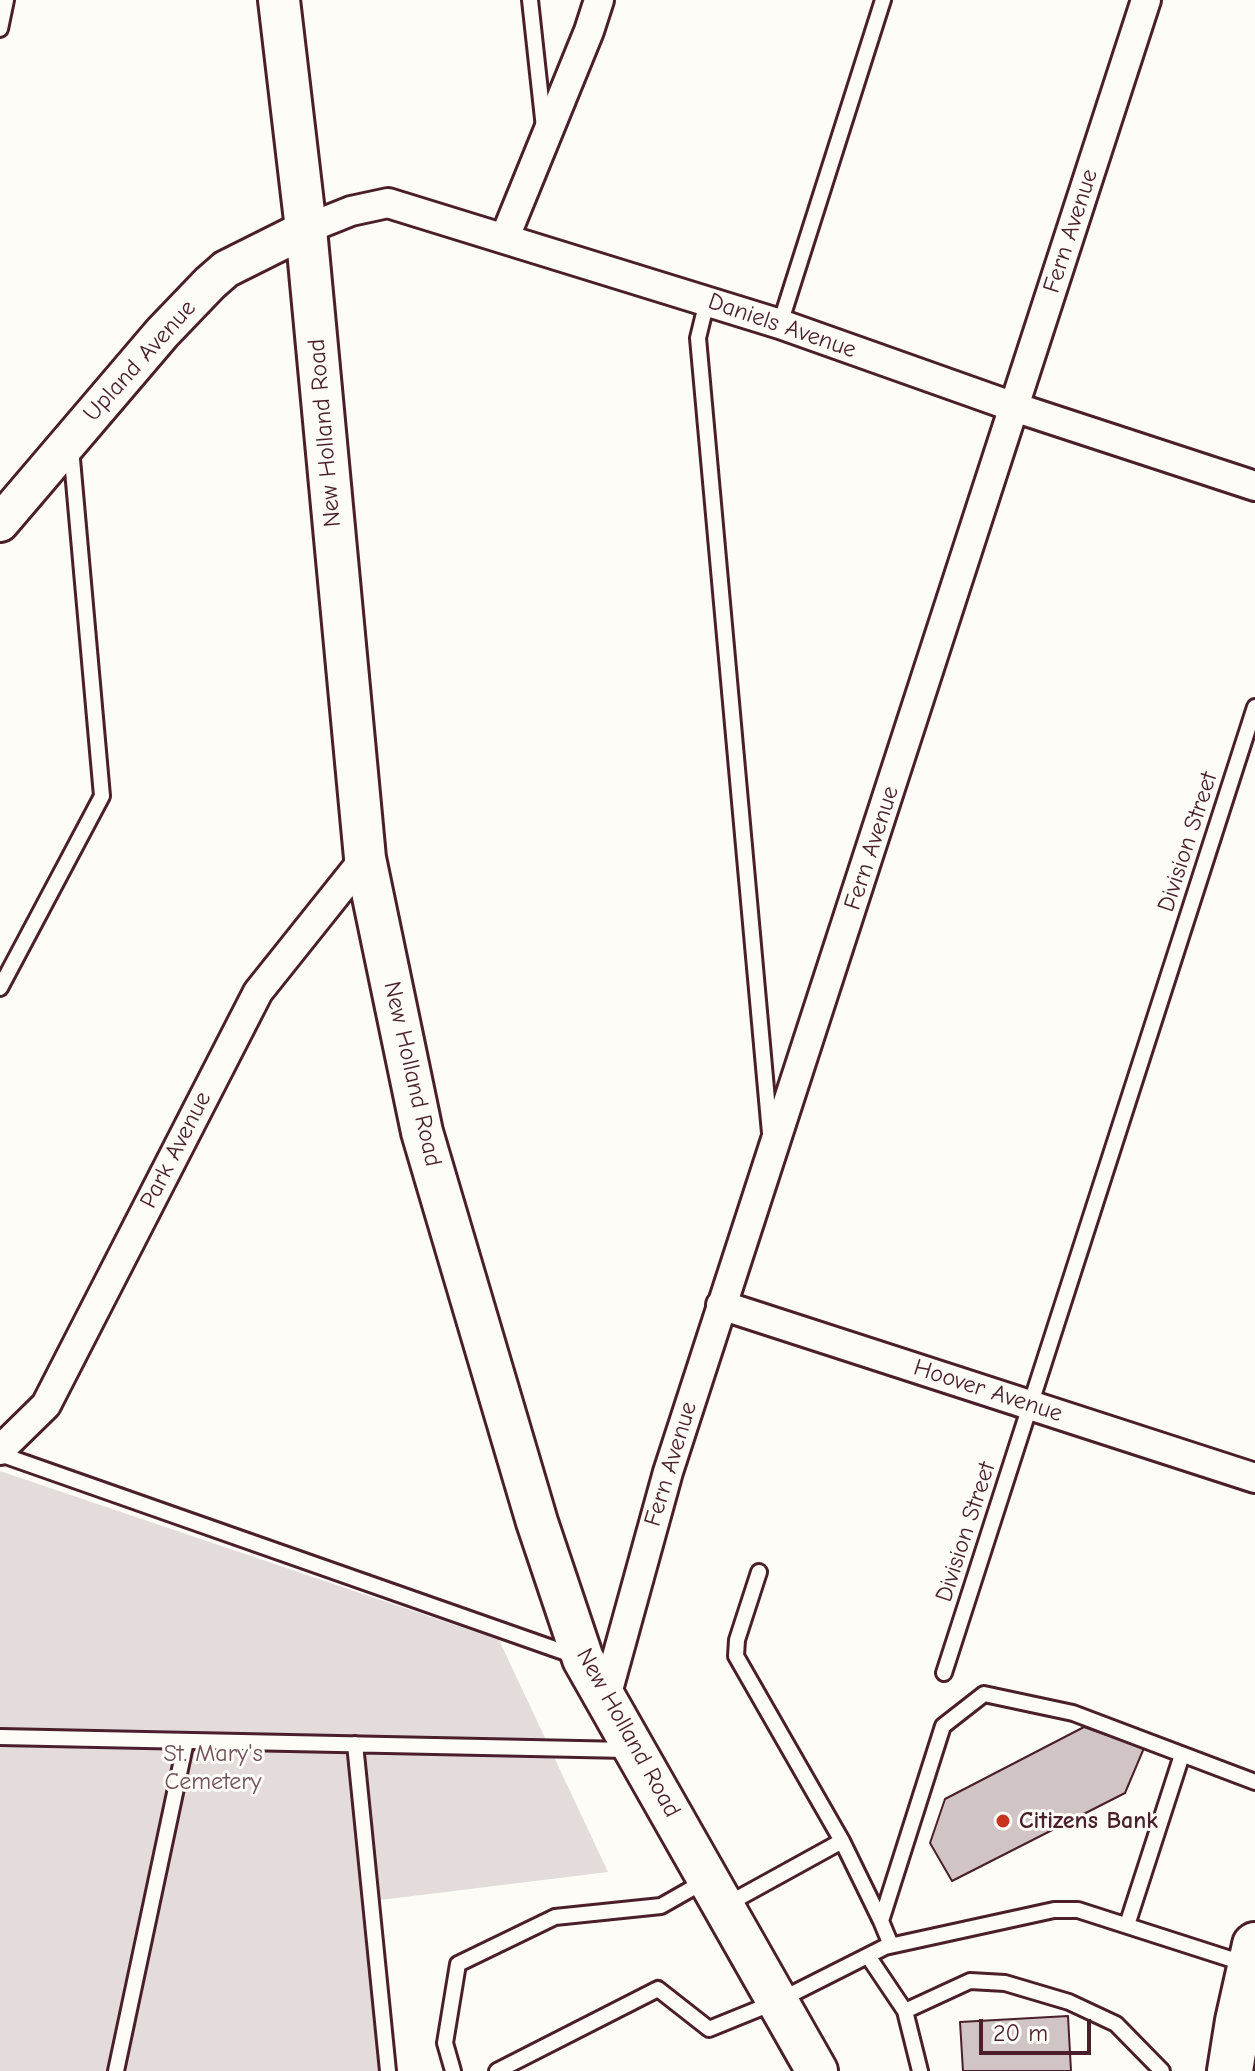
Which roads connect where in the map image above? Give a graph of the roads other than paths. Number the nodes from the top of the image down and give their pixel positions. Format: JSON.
{"nodes":[{"id":1,"x":6,"y":0,"type":"edge"},
{"id":2,"x":279,"y":0,"type":"edge"},
{"id":3,"x":530,"y":0,"type":"edge"},
{"id":4,"x":599,"y":0,"type":"edge"},
{"id":5,"x":883,"y":0,"type":"edge"},
{"id":6,"x":1146,"y":0,"type":"edge"},
{"id":7,"x":0,"y":29,"type":"edge"},
{"id":8,"x":545,"y":140,"type":"junction"},
{"id":9,"x":306,"y":229,"type":"junction"},
{"id":10,"x":505,"y":237,"type":"junction"},
{"id":11,"x":707,"y":301,"type":"junction"},
{"id":12,"x":780,"y":324,"type":"junction"},
{"id":13,"x":1014,"y":407,"type":"junction"},
{"id":14,"x":71,"y":439,"type":"junction"},
{"id":15,"x":1255,"y":486,"type":"edge"},
{"id":16,"x":0,"y":523,"type":"edge"},
{"id":17,"x":1255,"y":707,"type":"edge"},
{"id":18,"x":365,"y":858,"type":"junction"},
{"id":19,"x":0,"y":988,"type":"edge"},
{"id":20,"x":771,"y":1150,"type":"junction"},
{"id":21,"x":721,"y":1305,"type":"junction"},
{"id":22,"x":1029,"y":1405,"type":"junction"},
{"id":23,"x":0,"y":1452,"type":"edge"},
{"id":24,"x":1255,"y":1478,"type":"edge"},
{"id":25,"x":759,"y":1572,"type":"dead end"},
{"id":26,"x":583,"y":1659,"type":"junction"},
{"id":27,"x":944,"y":1673,"type":"dead end"},
{"id":28,"x":606,"y":1697,"type":"junction"},
{"id":29,"x":0,"y":1737,"type":"edge"},
{"id":30,"x":186,"y":1741,"type":"junction"},
{"id":31,"x":355,"y":1744,"type":"junction"},
{"id":32,"x":636,"y":1750,"type":"junction"},
{"id":33,"x":1182,"y":1755,"type":"junction"},
{"id":34,"x":1255,"y":1782,"type":"edge"},
{"id":35,"x":842,"y":1841,"type":"junction"},
{"id":36,"x":716,"y":1893,"type":"junction"},
{"id":37,"x":881,"y":1921,"type":"junction"},
{"id":38,"x":1127,"y":1925,"type":"junction"},
{"id":39,"x":891,"y":1945,"type":"junction"},
{"id":40,"x":1253,"y":1955,"type":"edge"},
{"id":41,"x":868,"y":1956,"type":"junction"},
{"id":42,"x":778,"y":2001,"type":"junction"},
{"id":43,"x":905,"y":2011,"type":"junction"},
{"id":44,"x":116,"y":2071,"type":"edge"},
{"id":45,"x":388,"y":2071,"type":"edge"},
{"id":46,"x":453,"y":2071,"type":"edge"},
{"id":47,"x":497,"y":2071,"type":"edge"},
{"id":48,"x":817,"y":2071,"type":"edge"},
{"id":49,"x":920,"y":2071,"type":"edge"},
{"id":50,"x":1162,"y":2071,"type":"edge"},
{"id":51,"x":1230,"y":2071,"type":"edge"}],
"edges":[{"from":1,"to":7,"type":"lane"},
{"from":2,"to":9,"type":"main road","name":"New Holland Road"},
{"from":3,"to":8,"type":"lane"},
{"from":4,"to":8,"type":"street"},
{"from":5,"to":12,"type":"lane"},
{"from":6,"to":13,"type":"street","name":"Fern Avenue"},
{"from":8,"to":10,"type":"street"},
{"from":9,"to":10,"type":"street","name":"Daniels Avenue"},
{"from":9,"to":14,"type":"street","name":"Upland Avenue"},
{"from":9,"to":18,"type":"main road","name":"New Holland Road"},
{"from":10,"to":11,"type":"street","name":"Daniels Avenue"},
{"from":11,"to":12,"type":"street","name":"Daniels Avenue"},
{"from":11,"to":20,"type":"lane"},
{"from":12,"to":13,"type":"street","name":"Daniels Avenue"},
{"from":13,"to":15,"type":"street","name":"Daniels Avenue"},
{"from":13,"to":20,"type":"street","name":"Fern Avenue"},
{"from":14,"to":16,"type":"street","name":"Upland Avenue"},
{"from":14,"to":19,"type":"lane"},
{"from":17,"to":22,"type":"lane","name":"Division Street"},
{"from":18,"to":23,"type":"street","name":"Park Avenue"},
{"from":18,"to":26,"type":"main road","name":"New Holland Road"},
{"from":20,"to":21,"type":"street","name":"Fern Avenue"},
{"from":21,"to":22,"type":"street","name":"Hoover Avenue"},
{"from":21,"to":28,"type":"street","name":"Fern Avenue"},
{"from":22,"to":24,"type":"street","name":"Hoover Avenue"},
{"from":22,"to":27,"type":"lane","name":"Division Street"},
{"from":23,"to":26,"type":"lane"},
{"from":25,"to":35,"type":"lane"},
{"from":26,"to":28,"type":"main road","name":"New Holland Road"},
{"from":28,"to":32,"type":"main road","name":"New Holland Road"},
{"from":29,"to":30,"type":"lane"},
{"from":30,"to":31,"type":"lane"},
{"from":30,"to":44,"type":"lane"},
{"from":31,"to":32,"type":"lane"},
{"from":31,"to":45,"type":"lane"},
{"from":32,"to":36,"type":"main road","name":"New Holland Road"},
{"from":33,"to":34,"type":"lane"},
{"from":33,"to":37,"type":"lane"},
{"from":33,"to":38,"type":"lane"},
{"from":35,"to":36,"type":"lane"},
{"from":35,"to":37,"type":"lane"},
{"from":36,"to":42,"type":"main road","name":"New Holland Road"},
{"from":36,"to":46,"type":"lane"},
{"from":37,"to":39,"type":"lane"},
{"from":38,"to":39,"type":"lane"},
{"from":38,"to":40,"type":"lane"},
{"from":39,"to":41,"type":"lane"},
{"from":40,"to":51,"type":"main road"},
{"from":41,"to":42,"type":"lane"},
{"from":41,"to":43,"type":"lane"},
{"from":42,"to":47,"type":"lane"},
{"from":42,"to":48,"type":"main road","name":"New Holland Road"},
{"from":43,"to":49,"type":"lane"},
{"from":43,"to":50,"type":"lane"}]}
